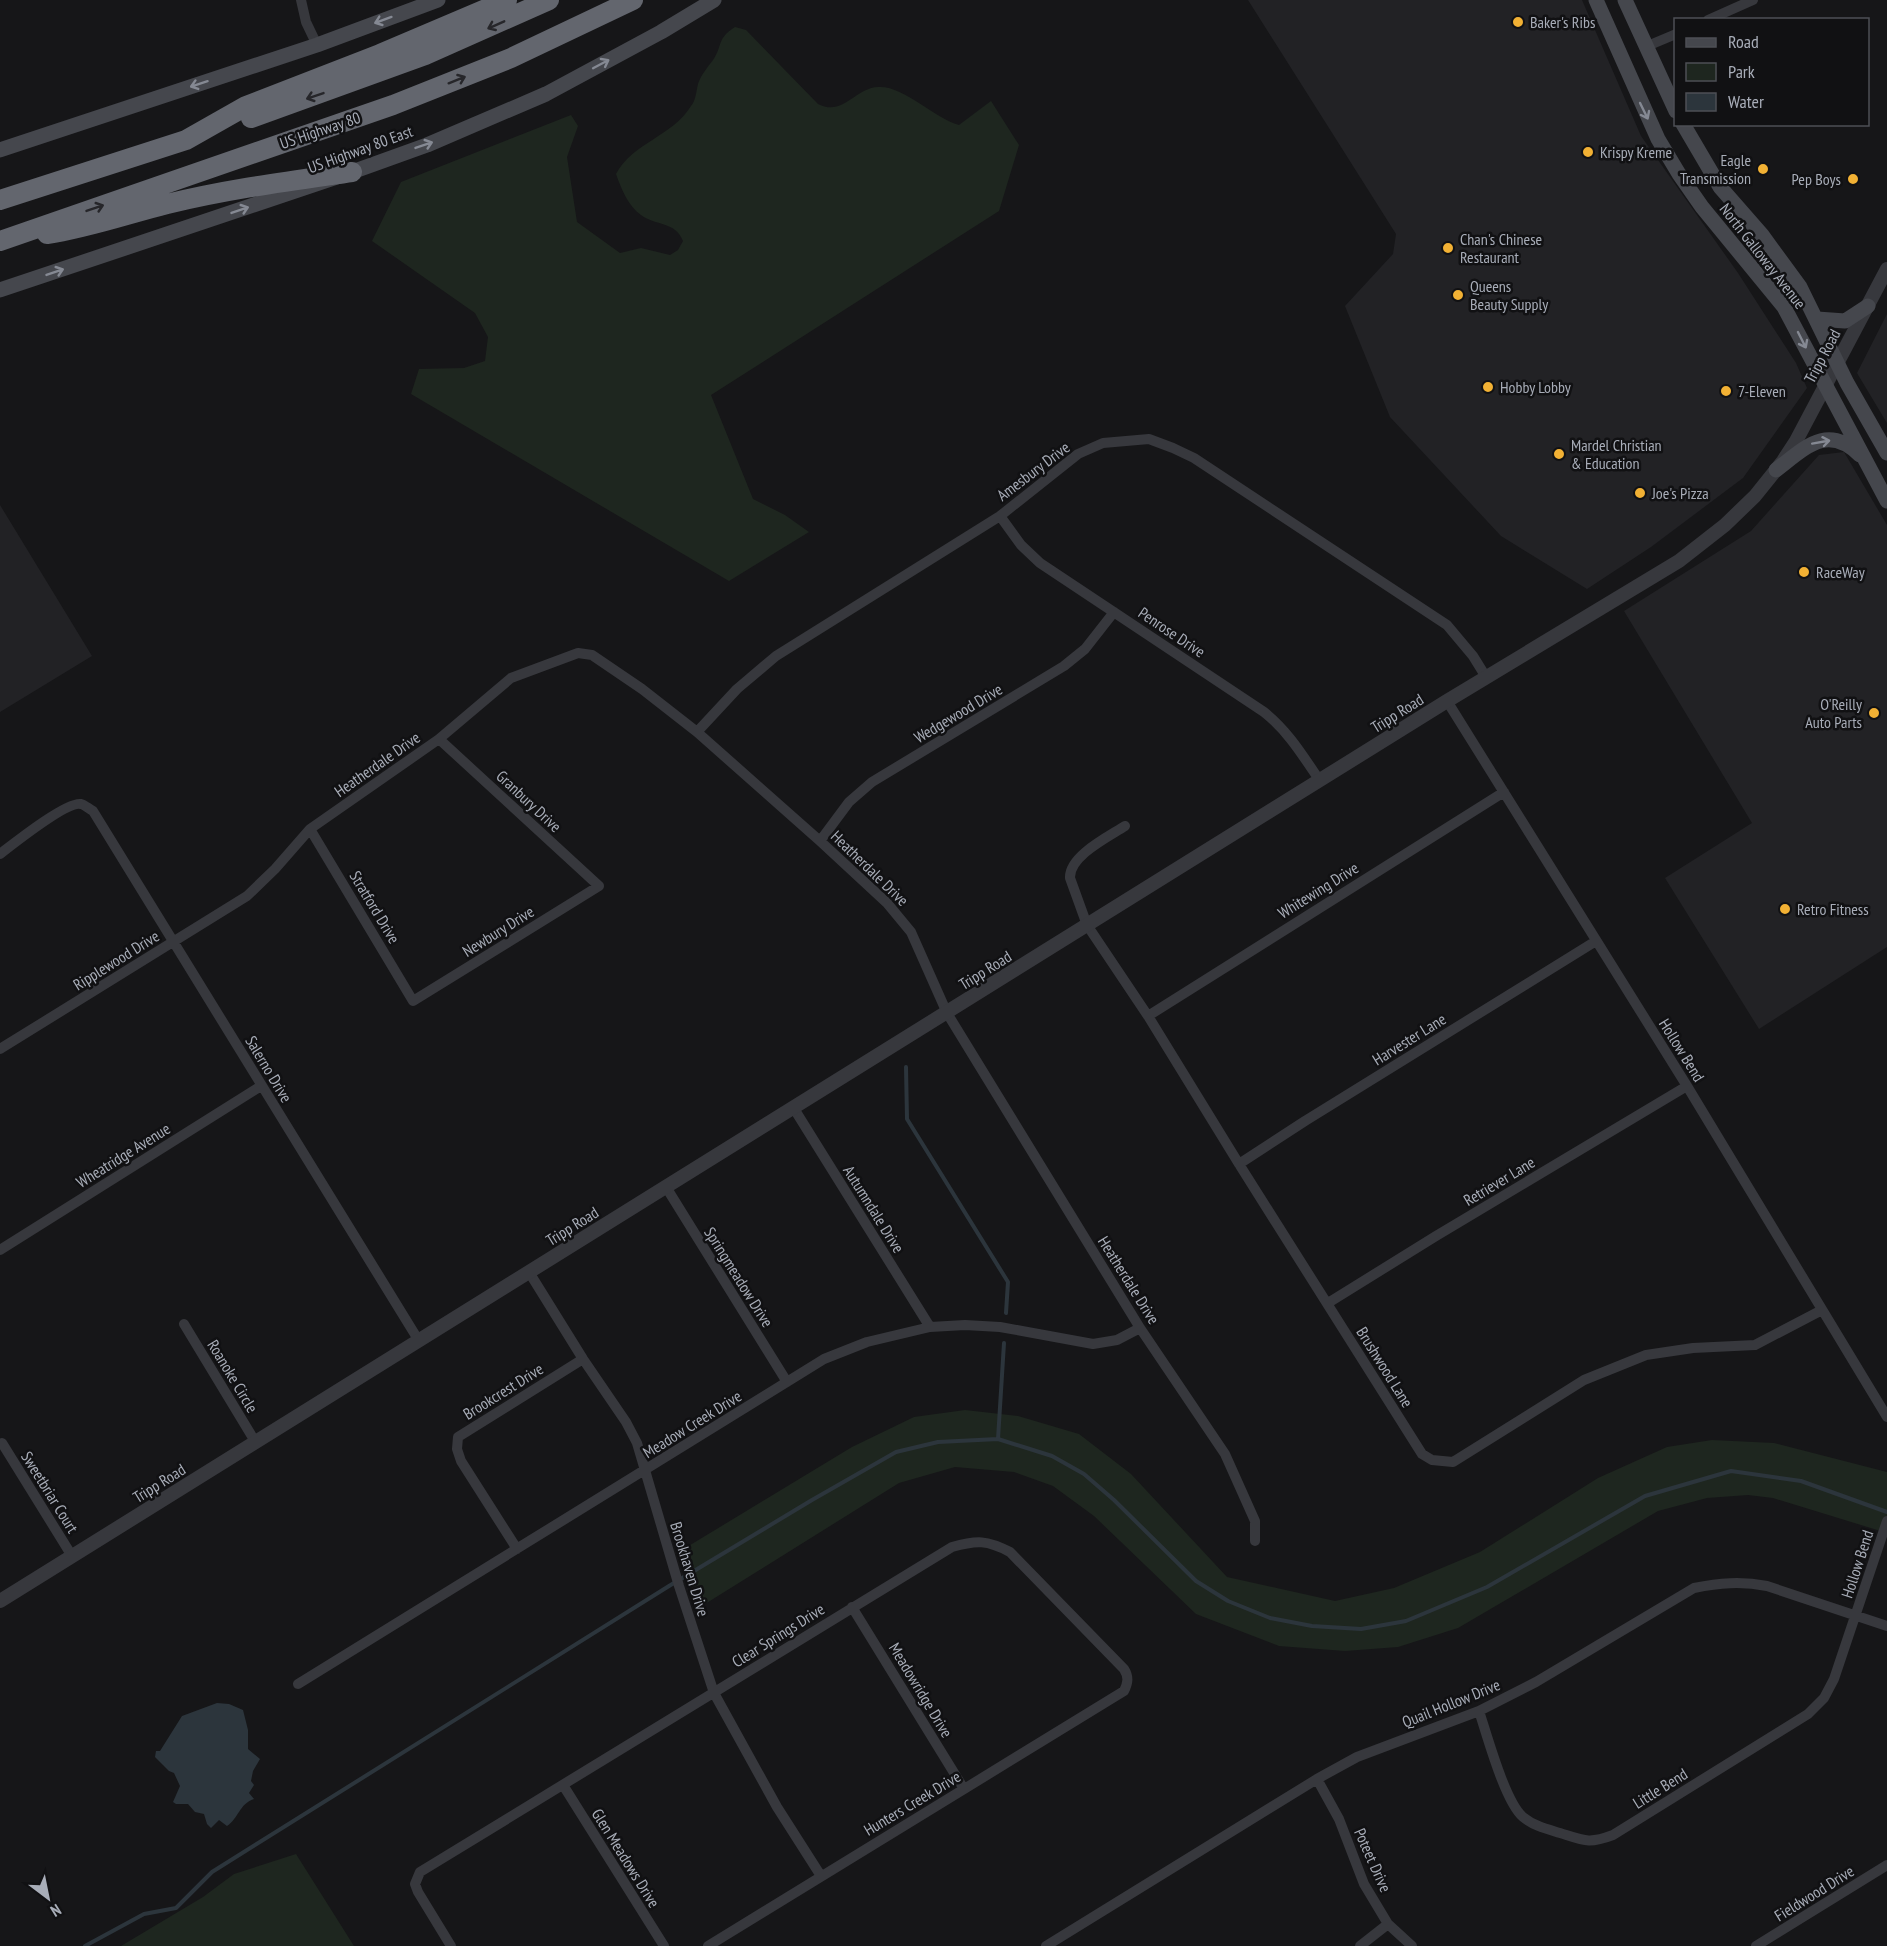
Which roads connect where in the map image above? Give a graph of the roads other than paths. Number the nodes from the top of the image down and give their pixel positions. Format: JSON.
{"nodes":[{"id":1,"x":301,"y":0,"type":"edge"},
{"id":2,"x":438,"y":0,"type":"edge"},
{"id":3,"x":507,"y":0,"type":"edge"},
{"id":4,"x":549,"y":0,"type":"edge"},
{"id":5,"x":633,"y":0,"type":"edge"},
{"id":6,"x":714,"y":0,"type":"edge"},
{"id":7,"x":1596,"y":0,"type":"edge"},
{"id":8,"x":1625,"y":0,"type":"edge"},
{"id":9,"x":1753,"y":0,"type":"edge"},
{"id":10,"x":1632,"y":17,"type":"junction"},
{"id":11,"x":1712,"y":18,"type":"edge"},
{"id":12,"x":1608,"y":28,"type":"junction"},
{"id":13,"x":1674,"y":35,"type":"edge"},
{"id":14,"x":317,"y":45,"type":"junction"},
{"id":15,"x":1646,"y":47,"type":"junction"},
{"id":16,"x":1620,"y":57,"type":"junction"},
{"id":17,"x":1674,"y":107,"type":"edge"},
{"id":18,"x":1684,"y":126,"type":"edge"},
{"id":19,"x":186,"y":140,"type":"junction"},
{"id":20,"x":0,"y":150,"type":"edge"},
{"id":21,"x":352,"y":172,"type":"junction"},
{"id":22,"x":0,"y":200,"type":"edge"},
{"id":23,"x":0,"y":241,"type":"edge"},
{"id":24,"x":1887,"y":269,"type":"edge"},
{"id":25,"x":0,"y":291,"type":"edge"},
{"id":26,"x":1868,"y":306,"type":"junction"},
{"id":27,"x":1817,"y":319,"type":"junction"},
{"id":28,"x":1837,"y":365,"type":"junction"},
{"id":29,"x":1825,"y":386,"type":"junction"},
{"id":30,"x":1887,"y":453,"type":"edge"},
{"id":31,"x":1868,"y":463,"type":"junction"},
{"id":32,"x":1776,"y":470,"type":"junction"},
{"id":33,"x":1887,"y":501,"type":"edge"},
{"id":34,"x":1000,"y":516,"type":"junction"},
{"id":35,"x":1114,"y":612,"type":"junction"},
{"id":36,"x":1486,"y":677,"type":"junction"},
{"id":37,"x":1447,"y":701,"type":"junction"},
{"id":38,"x":697,"y":732,"type":"junction"},
{"id":39,"x":439,"y":739,"type":"junction"},
{"id":40,"x":1320,"y":781,"type":"junction"},
{"id":41,"x":1504,"y":792,"type":"junction"},
{"id":42,"x":1125,"y":826,"type":"dead end"},
{"id":43,"x":310,"y":829,"type":"junction"},
{"id":44,"x":820,"y":841,"type":"junction"},
{"id":45,"x":0,"y":854,"type":"edge"},
{"id":46,"x":599,"y":886,"type":"joint"},
{"id":47,"x":247,"y":896,"type":"joint"},
{"id":48,"x":1088,"y":925,"type":"junction"},
{"id":49,"x":174,"y":941,"type":"junction"},
{"id":50,"x":1596,"y":941,"type":"junction"},
{"id":51,"x":413,"y":1001,"type":"joint"},
{"id":52,"x":947,"y":1013,"type":"junction"},
{"id":53,"x":1148,"y":1016,"type":"junction"},
{"id":54,"x":0,"y":1049,"type":"edge"},
{"id":55,"x":261,"y":1086,"type":"junction"},
{"id":56,"x":1687,"y":1086,"type":"junction"},
{"id":57,"x":793,"y":1107,"type":"junction"},
{"id":58,"x":1239,"y":1164,"type":"junction"},
{"id":59,"x":666,"y":1187,"type":"junction"},
{"id":60,"x":0,"y":1250,"type":"edge"},
{"id":61,"x":529,"y":1272,"type":"junction"},
{"id":62,"x":1328,"y":1303,"type":"junction"},
{"id":63,"x":1822,"y":1310,"type":"junction"},
{"id":64,"x":184,"y":1324,"type":"dead end"},
{"id":65,"x":930,"y":1327,"type":"junction"},
{"id":66,"x":1140,"y":1328,"type":"junction"},
{"id":67,"x":419,"y":1341,"type":"junction"},
{"id":68,"x":583,"y":1359,"type":"junction"},
{"id":69,"x":787,"y":1382,"type":"junction"},
{"id":70,"x":1887,"y":1418,"type":"edge"},
{"id":71,"x":2,"y":1443,"type":"dead end"},
{"id":72,"x":256,"y":1443,"type":"junction"},
{"id":73,"x":646,"y":1470,"type":"junction"},
{"id":74,"x":1886,"y":1525,"type":"edge"},
{"id":75,"x":1255,"y":1541,"type":"dead end"},
{"id":76,"x":517,"y":1549,"type":"junction"},
{"id":77,"x":72,"y":1556,"type":"junction"},
{"id":78,"x":0,"y":1601,"type":"edge"},
{"id":79,"x":852,"y":1607,"type":"junction"},
{"id":80,"x":1856,"y":1616,"type":"junction"},
{"id":81,"x":1887,"y":1626,"type":"edge"},
{"id":82,"x":298,"y":1684,"type":"dead end"},
{"id":83,"x":1128,"y":1684,"type":"joint"},
{"id":84,"x":714,"y":1693,"type":"junction"},
{"id":85,"x":1479,"y":1711,"type":"junction"},
{"id":86,"x":1317,"y":1779,"type":"junction"},
{"id":87,"x":563,"y":1785,"type":"junction"},
{"id":88,"x":964,"y":1789,"type":"junction"},
{"id":89,"x":1887,"y":1865,"type":"edge"},
{"id":90,"x":821,"y":1876,"type":"junction"},
{"id":91,"x":1388,"y":1924,"type":"junction"},
{"id":92,"x":451,"y":1946,"type":"edge"},
{"id":93,"x":664,"y":1946,"type":"edge"},
{"id":94,"x":708,"y":1946,"type":"edge"},
{"id":95,"x":1046,"y":1946,"type":"edge"},
{"id":96,"x":1360,"y":1946,"type":"edge"},
{"id":97,"x":1413,"y":1946,"type":"edge"},
{"id":98,"x":1756,"y":1946,"type":"edge"}],
"edges":[{"from":1,"to":14,"type":"street"},
{"from":2,"to":14,"type":"main road","one_way":true},
{"from":3,"to":19,"type":"highway"},
{"from":4,"to":19,"type":"highway","name":"US Highway 80","one_way":true},
{"from":23,"to":5,"type":"highway","name":"US Highway 80","one_way":true},
{"from":21,"to":6,"type":"main road","name":"US Highway 80 East","one_way":true},
{"from":7,"to":12,"type":"main road","name":"North Galloway Avenue"},
{"from":8,"to":10,"type":"main road"},
{"from":9,"to":11,"type":"street"},
{"from":10,"to":12,"type":"main road"},
{"from":10,"to":15,"type":"main road"},
{"from":12,"to":16,"type":"main road","name":"North Galloway Avenue"},
{"from":13,"to":15,"type":"street"},
{"from":14,"to":20,"type":"main road","one_way":true},
{"from":15,"to":16,"type":"main road"},
{"from":15,"to":17,"type":"main road"},
{"from":16,"to":29,"type":"main road","name":"North Galloway Avenue","one_way":true},
{"from":18,"to":27,"type":"main road","name":"North Galloway Avenue"},
{"from":19,"to":22,"type":"highway"},
{"from":21,"to":23,"type":"highway"},
{"from":25,"to":21,"type":"main road","name":"US Highway 80 East","one_way":true},
{"from":24,"to":26,"type":"street","name":"Tripp Road"},
{"from":26,"to":27,"type":"main road"},
{"from":26,"to":28,"type":"street","name":"Tripp Road"},
{"from":27,"to":28,"type":"main road","name":"North Galloway Avenue"},
{"from":28,"to":29,"type":"street","name":"Tripp Road"},
{"from":28,"to":30,"type":"main road","name":"North Galloway Avenue"},
{"from":29,"to":31,"type":"main road","name":"North Galloway Avenue"},
{"from":29,"to":32,"type":"street","name":"Tripp Road"},
{"from":32,"to":31,"type":"main road","one_way":true},
{"from":31,"to":33,"type":"main road","name":"North Galloway Avenue"},
{"from":32,"to":36,"type":"street","name":"Tripp Road"},
{"from":34,"to":35,"type":"street","name":"Penrose Drive"},
{"from":34,"to":36,"type":"street","name":"Amesbury Drive"},
{"from":34,"to":38,"type":"street","name":"Amesbury Drive"},
{"from":35,"to":40,"type":"street","name":"Penrose Drive"},
{"from":35,"to":44,"type":"street","name":"Wedgewood Drive"},
{"from":36,"to":37,"type":"street","name":"Tripp Road"},
{"from":37,"to":40,"type":"street","name":"Tripp Road"},
{"from":37,"to":41,"type":"street","name":"Hollow Bend"},
{"from":38,"to":39,"type":"street","name":"Heatherdale Drive"},
{"from":38,"to":44,"type":"street","name":"Heatherdale Drive"},
{"from":39,"to":43,"type":"street","name":"Heatherdale Drive"},
{"from":39,"to":46,"type":"street","name":"Granbury Drive"},
{"from":40,"to":48,"type":"street","name":"Tripp Road"},
{"from":41,"to":50,"type":"street","name":"Hollow Bend"},
{"from":41,"to":53,"type":"street","name":"Whitewing Drive"},
{"from":42,"to":48,"type":"street","name":"Brushwood Lane"},
{"from":43,"to":47,"type":"street","name":"Heatherdale Drive"},
{"from":43,"to":51,"type":"street","name":"Stratford Drive"},
{"from":44,"to":52,"type":"street","name":"Heatherdale Drive"},
{"from":45,"to":49,"type":"street","name":"Salerno Drive"},
{"from":46,"to":51,"type":"street","name":"Newbury Drive"},
{"from":47,"to":49,"type":"street","name":"Ripplewood Drive"},
{"from":48,"to":52,"type":"street","name":"Tripp Road"},
{"from":48,"to":53,"type":"street","name":"Brushwood Lane"},
{"from":49,"to":54,"type":"street","name":"Ripplewood Drive"},
{"from":49,"to":55,"type":"street","name":"Salerno Drive"},
{"from":50,"to":56,"type":"street","name":"Hollow Bend"},
{"from":50,"to":58,"type":"street","name":"Harvester Lane"},
{"from":52,"to":57,"type":"street","name":"Tripp Road"},
{"from":52,"to":66,"type":"street","name":"Heatherdale Drive"},
{"from":53,"to":58,"type":"street","name":"Brushwood Lane"},
{"from":55,"to":60,"type":"street","name":"Wheatridge Avenue"},
{"from":55,"to":67,"type":"street","name":"Salerno Drive"},
{"from":56,"to":62,"type":"street","name":"Retriever Lane"},
{"from":56,"to":63,"type":"street","name":"Hollow Bend"},
{"from":57,"to":59,"type":"street","name":"Tripp Road"},
{"from":57,"to":65,"type":"street","name":"Autumndale Drive"},
{"from":58,"to":62,"type":"street","name":"Brushwood Lane"},
{"from":59,"to":61,"type":"street","name":"Tripp Road"},
{"from":59,"to":69,"type":"street","name":"Springmeadow Drive"},
{"from":61,"to":67,"type":"street","name":"Tripp Road"},
{"from":61,"to":68,"type":"street","name":"Brookhaven Drive"},
{"from":62,"to":63,"type":"street","name":"Brushwood Lane"},
{"from":63,"to":70,"type":"street","name":"Hollow Bend"},
{"from":64,"to":72,"type":"street","name":"Roanoke Circle"},
{"from":65,"to":66,"type":"street","name":"Meadow Creek Drive"},
{"from":65,"to":69,"type":"street","name":"Meadow Creek Drive"},
{"from":66,"to":75,"type":"street","name":"Heatherdale Drive"},
{"from":67,"to":72,"type":"street","name":"Tripp Road"},
{"from":68,"to":73,"type":"street","name":"Brookhaven Drive"},
{"from":68,"to":76,"type":"street","name":"Brookcrest Drive"},
{"from":69,"to":73,"type":"street","name":"Meadow Creek Drive"},
{"from":71,"to":77,"type":"street","name":"Sweetbriar Court"},
{"from":72,"to":77,"type":"street","name":"Tripp Road"},
{"from":73,"to":76,"type":"street","name":"Meadow Creek Drive"},
{"from":73,"to":84,"type":"street","name":"Brookhaven Drive"},
{"from":74,"to":80,"type":"street","name":"Hollow Bend"},
{"from":76,"to":82,"type":"street","name":"Meadow Creek Drive"},
{"from":77,"to":78,"type":"street","name":"Tripp Road"},
{"from":79,"to":83,"type":"street","name":"Clear Springs Drive"},
{"from":79,"to":84,"type":"street","name":"Clear Springs Drive"},
{"from":79,"to":88,"type":"street","name":"Meadowridge Drive"},
{"from":80,"to":81,"type":"street","name":"Quail Hollow Drive"},
{"from":80,"to":85,"type":"street","name":"Quail Hollow Drive"},
{"from":80,"to":85,"type":"street","name":"Little Bend"},
{"from":83,"to":88,"type":"street","name":"Hunters Creek Drive"},
{"from":84,"to":87,"type":"street","name":"Clear Springs Drive"},
{"from":84,"to":90,"type":"street","name":"Brookhaven Drive"},
{"from":85,"to":86,"type":"street","name":"Quail Hollow Drive"},
{"from":86,"to":91,"type":"street","name":"Poteet Drive"},
{"from":86,"to":95,"type":"street","name":"Quail Hollow Drive"},
{"from":87,"to":92,"type":"street","name":"Clear Springs Drive"},
{"from":87,"to":93,"type":"street","name":"Glen Meadows Drive"},
{"from":88,"to":90,"type":"street","name":"Hunters Creek Drive"},
{"from":89,"to":98,"type":"street","name":"Fieldwood Drive"},
{"from":90,"to":94,"type":"street","name":"Hunters Creek Drive"},
{"from":91,"to":96,"type":"street"},
{"from":91,"to":97,"type":"street","name":"Poteet Drive"}]}
